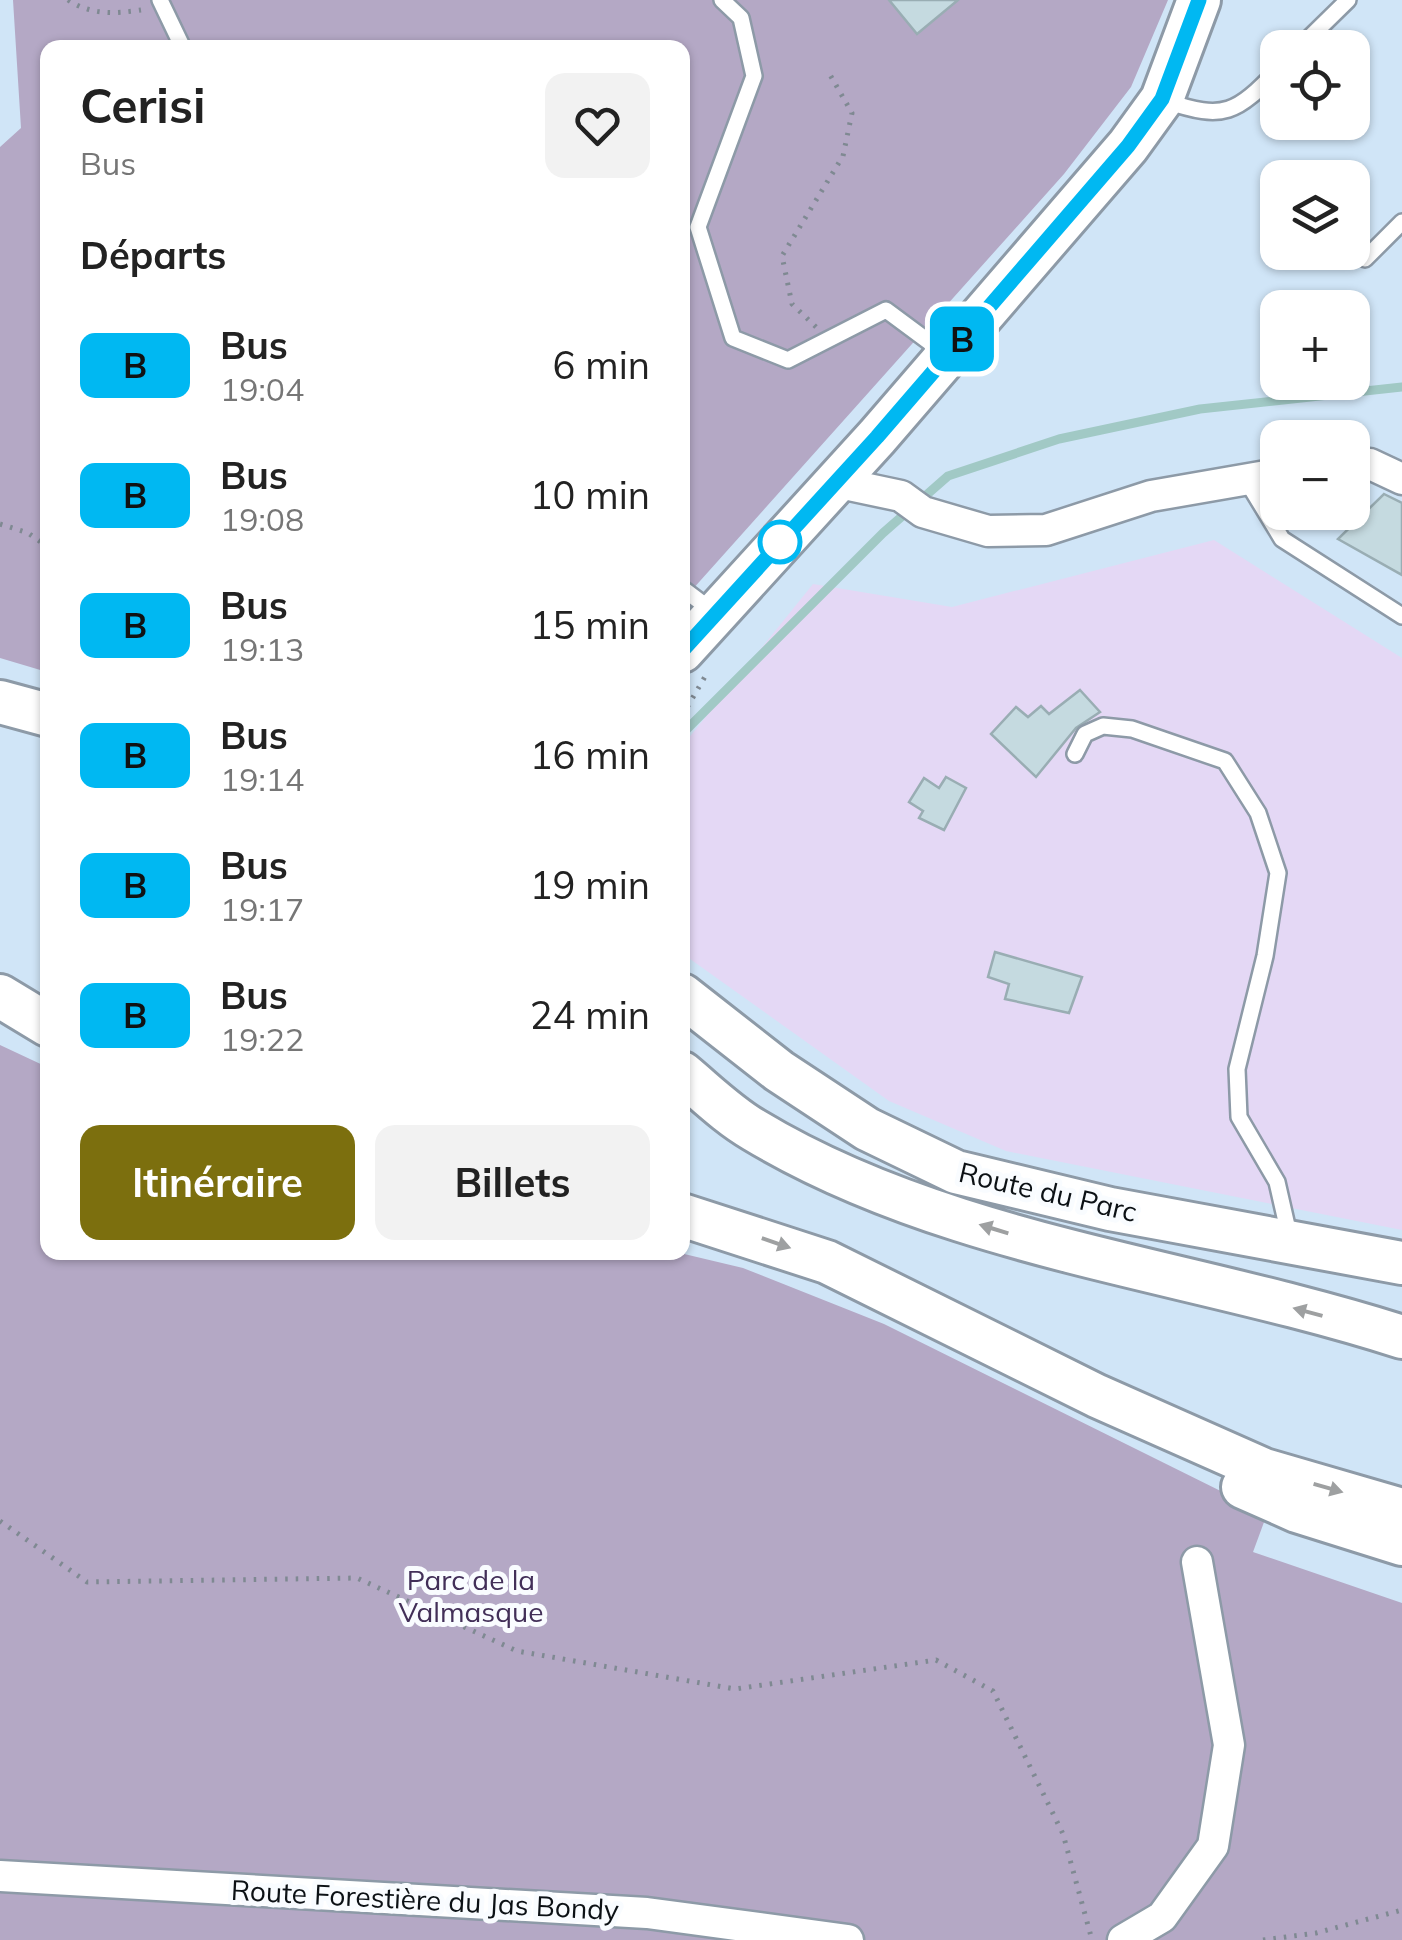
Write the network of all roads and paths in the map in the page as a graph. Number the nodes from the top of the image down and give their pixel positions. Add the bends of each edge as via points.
1 (68, 0) edge
2 (722, 0) edge
3 (1199, 0) edge
4 (162, 3) edge
5 (1341, 3) edge
6 (1316, 30) edge
7 (179, 40) edge
8 (830, 74) dead end
9 (1260, 88) edge
10 (1162, 99) junction
11 (1402, 222) edge
12 (1370, 253) edge
13 (828, 339) junction
14 (947, 356) junction
15 (877, 437) junction
16 (1370, 464) edge
17 (1260, 476) edge
18 (1245, 478) junction
19 (1402, 480) edge
20 (835, 482) junction
21 (912, 504) junction
22 (0, 524) edge
23 (40, 541) edge
24 (690, 594) edge
25 (716, 614) junction
26 (1402, 616) edge
27 (690, 642) edge
28 (0, 702) edge
29 (40, 712) edge
30 (1075, 754) dead end
31 (0, 996) edge
32 (690, 1001) edge
33 (40, 1020) edge
34 (690, 1050) edge
35 (690, 1080) edge
36 (752, 1130) junction
37 (690, 1218) edge
38 (1290, 1243) junction
39 (1402, 1263) edge
40 (1397, 1335) edge
41 (1041, 1368) junction
42 (1402, 1510) edge
43 (0, 1521) edge
44 (1402, 1544) edge
45 (1197, 1562) dead end
46 (0, 1876) edge
47 (1402, 1910) edge
48 (848, 1940) edge
49 (1092, 1940) edge
50 (1123, 1940) edge
51 (1263, 1940) edge

1 - 4 path via 83,10 118,14
2 - 13 lane via 742,18 754,76 698,226 733,338 788,360
3 - 10 main road
4 - 7 lane
5 - 6 lane
8 - 13 path via 852,113 843,156 782,256 792,304
9 - 10 lane via 1240,108 1202,114
10 - 14 main road
11 - 12 lane
13 - 14 lane via 886,310
14 - 15 main road
15 - 20 main road
15 - 21 street
16 - 19 street
17 - 18 street
18 - 21 street via 1151,496 1046,530 988,531
18 - 26 lane via 1282,539
20 - 21 street
20 - 25 main road
22 - 23 path
24 - 25 lane
25 - 27 main road
28 - 29 main road
30 - 38 lane via 1085,734 1103,726 1132,729 1224,761 1258,813 1278,873 1237,1069 1240,1117 1277,1182
31 - 33 main road
32 - 38 main road, Route du Parc via 853,1120 956,1172
34 - 36 main road
35 - 36 main road, Route du Parc
40 -> 36 main road, Route du Parc via 900,1200
37 -> 41 main road via 827,1262
38 - 39 main road, Route du Parc
41 -> 42 main road via 1264,1470
41 - 44 main road via 1086,1406 1184,1461 1297,1511
43 - 49 path via 87,1582 358,1578 517,1652 735,1689 936,1660 992,1691 1063,1834
45 - 50 street via 1229,1745 1213,1846 1162,1917
46 - 48 street, Route Forestière du Jas Bondy via 647,1913
47 - 51 path

